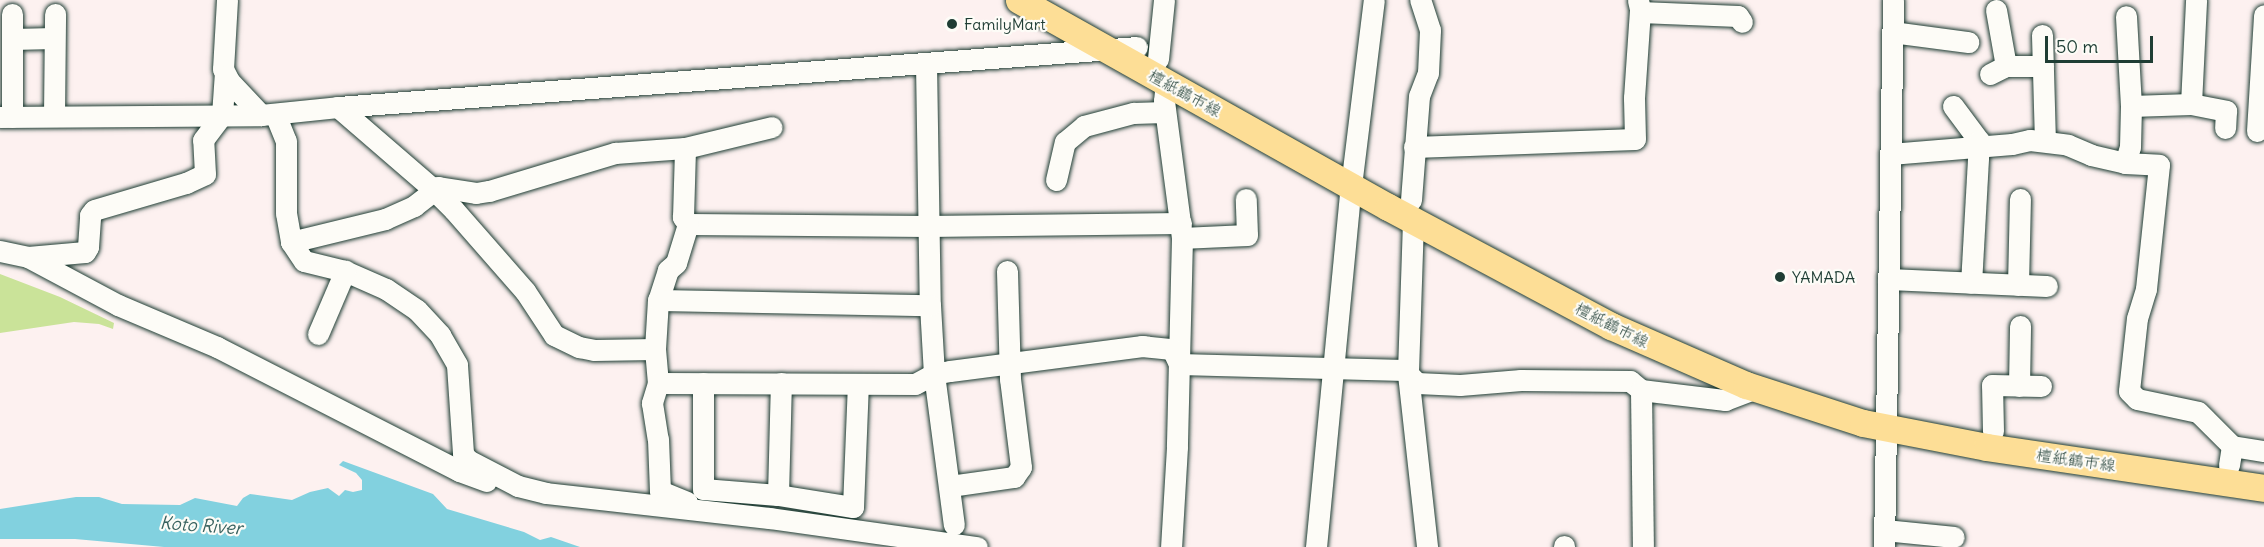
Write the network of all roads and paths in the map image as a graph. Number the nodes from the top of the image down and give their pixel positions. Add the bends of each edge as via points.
1 (227, 0) edge
2 (1020, 0) edge
3 (1054, 0) edge
4 (1164, 0) edge
5 (1374, 0) edge
6 (1420, 0) edge
7 (1893, 0) edge
8 (2196, 0) edge
9 (1639, 6) edge
10 (1996, 10) dead end
11 (55, 14) dead end
12 (12, 15) dead end
13 (2264, 15) edge
14 (2126, 16) dead end
15 (1743, 22) dead end
16 (1892, 32) junction
17 (2042, 35) dead end
18 (54, 38) junction
19 (12, 39) junction
20 (1968, 42) dead end
21 (1106, 48) junction
22 (1153, 62) junction
23 (926, 63) junction
24 (2043, 66) junction
25 (225, 76) junction
26 (2191, 104) junction
27 (1953, 106) dead end
28 (2131, 106) junction
29 (338, 107) junction
30 (1165, 112) junction
31 (222, 115) junction
32 (268, 115) junction
33 (54, 116) junction
34 (6, 117) edge
35 (772, 127) dead end
36 (2261, 131) edge
37 (2045, 140) junction
38 (1414, 147) junction
39 (685, 148) junction
40 (1978, 148) junction
41 (1890, 154) junction
42 (2125, 163) junction
43 (1352, 177) junction
44 (1056, 180) dead end
45 (434, 190) junction
46 (1246, 199) dead end
47 (2020, 199) dead end
48 (1412, 211) junction
49 (687, 224) junction
50 (927, 226) junction
51 (1181, 230) junction
52 (291, 242) junction
53 (0, 251) edge
54 (28, 257) junction
55 (345, 271) junction
56 (1007, 271) dead end
57 (1888, 279) junction
58 (1971, 283) junction
59 (2018, 285) junction
60 (2047, 286) dead end
61 (658, 300) junction
62 (930, 305) junction
63 (2020, 326) dead end
64 (318, 334) dead end
65 (655, 348) junction
66 (1010, 362) junction
67 (1179, 364) junction
68 (1334, 367) junction
69 (934, 374) junction
70 (1408, 374) junction
71 (658, 382) junction
72 (703, 383) junction
73 (781, 383) junction
74 (858, 384) junction
75 (2019, 386) junction
76 (2041, 386) dead end
77 (1756, 388) junction
78 (1641, 390) junction
79 (1886, 419) junction
80 (1993, 431) junction
81 (2264, 451) edge
82 (2230, 455) junction
83 (2264, 470) edge
84 (518, 486) junction
85 (950, 486) junction
86 (2264, 488) edge
87 (778, 495) junction
88 (692, 509) junction
89 (954, 525) dead end
90 (1954, 537) dead end
91 (1884, 539) edge
92 (977, 547) edge
93 (1171, 547) edge
94 (1316, 547) edge
95 (1427, 547) edge
96 (1643, 547) edge

1 - 25 street
2 - 21 main road, 檀紙鶴市線
3 - 22 main road, 檀紙鶴市線
4 - 22 street
5 - 43 street
6 - 38 street via 1430,30 1428,73 1419,96
7 - 16 street
8 - 26 street
9 - 15 street via 1738,16
9 - 38 street via 1635,139
10 - 24 street via 1998,70
11 - 18 street
12 - 19 street
13 - 36 street
14 - 28 street
16 - 20 street
16 - 41 street
17 - 24 street
18 - 19 street
18 - 33 street
19 - 34 street
21 - 22 main road, 檀紙鶴市線
21 - 22 street
21 - 23 street
22 - 30 street
22 - 43 main road, 檀紙鶴市線
23 - 29 street
23 - 50 street
24 - 37 street
25 - 31 street
25 - 32 street
26 - 28 street
26 - 36 street via 2226,111 2219,126
27 - 40 street via 1979,141
28 - 42 street via 2130,147
29 - 32 street
29 - 45 street
30 - 44 street via 1133,113 1084,126 1065,142
30 - 51 street
31 - 32 street
31 - 33 street
31 - 54 street via 203,140 205,174 94,210 85,252
32 - 52 street via 286,141 286,213
33 - 34 street
35 - 39 street
37 - 40 street
37 - 42 street
38 - 48 street
39 - 45 street via 615,153 489,191
39 - 49 street via 683,217
40 - 41 street
40 - 58 street
41 - 57 street
42 - 82 street via 2159,165 2146,289 2137,318 2129,391 2137,399 2198,412
43 - 48 main road, 檀紙鶴市線
43 - 68 street
45 - 52 street via 414,206 385,219
45 - 65 street via 525,291 554,335 579,348 594,350
46 - 51 street via 1247,235
47 - 59 street
48 - 70 street
48 - 77 main road, 檀紙鶴市線 via 1611,326
48 - 79 main road, 檀紙鶴市線 via 1684,345
49 - 50 street
49 - 61 street via 676,262 668,270
50 - 51 street
50 - 62 street
51 - 67 street
52 - 55 street via 304,261
53 - 54 street
54 - 84 street via 118,305 217,347 459,471 503,488
55 - 64 street
55 - 84 street via 417,310 440,335 457,365 463,454
56 - 66 street
57 - 58 street
57 - 79 street
58 - 59 street
59 - 60 street
61 - 62 street
61 - 65 street
62 - 69 street
63 - 75 street
65 - 71 street
66 - 67 street via 1142,346 1172,349
66 - 69 street
66 - 85 street via 1021,467 1014,477
67 - 68 street
67 - 93 street
68 - 70 street via 1404,370
68 - 94 street
69 - 74 street via 915,384
69 - 85 street
70 - 78 street via 1417,384 1630,381
70 - 95 street
71 - 72 street
71 - 88 street via 652,403 660,491 687,502
72 - 73 street
72 - 87 street via 703,489
73 - 74 street
73 - 87 street
74 - 87 street via 853,507
75 - 76 street
75 - 80 street via 1992,385
77 - 78 street via 1725,400
77 - 79 main road, 檀紙鶴市線 via 1808,407
78 - 96 street
79 - 80 main road, 檀紙鶴市線
79 - 86 main road, 檀紙鶴市線 via 1987,447
79 - 91 street
80 - 82 main road, 檀紙鶴市線
81 - 82 street
82 - 83 main road, 檀紙鶴市線
84 - 88 street via 546,493
85 - 89 street
88 - 92 street
90 - 91 street

